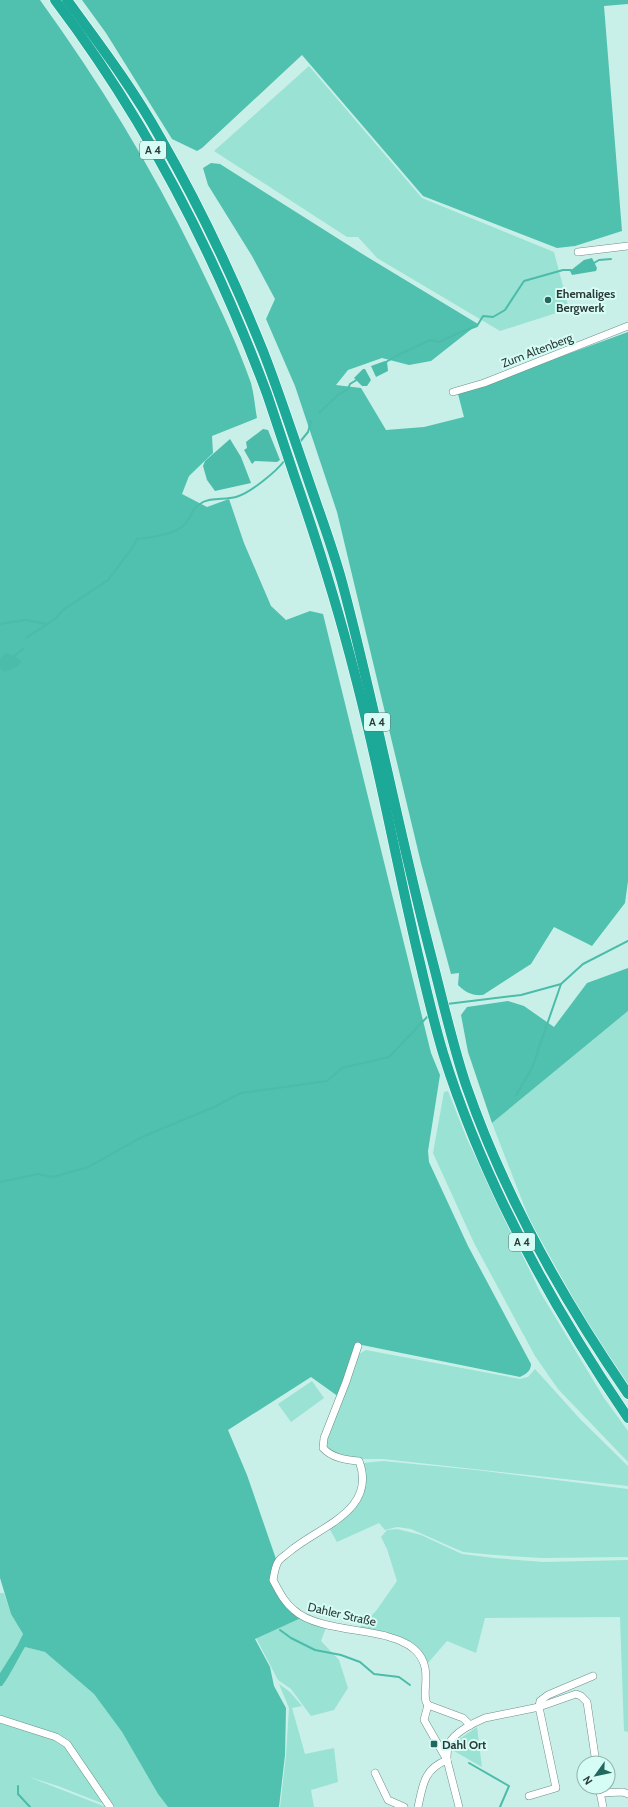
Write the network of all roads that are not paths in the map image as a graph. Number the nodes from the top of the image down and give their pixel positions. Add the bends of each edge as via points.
1 (55, 0) edge
2 (67, 0) edge
3 (628, 246) edge
4 (578, 252) dead end
5 (628, 326) edge
6 (453, 392) dead end
7 (358, 1346) dead end
8 (628, 1394) edge
9 (628, 1418) edge
10 (593, 1676) dead end
11 (428, 1705) junction
12 (539, 1707) junction
13 (0, 1719) edge
14 (470, 1725) junction
15 (595, 1755) edge
16 (447, 1760) junction
17 (375, 1772) dead end
18 (616, 1791) edge
19 (628, 1794) edge
20 (601, 1795) edge
21 (529, 1796) dead end
22 (110, 1807) edge
23 (404, 1807) edge
24 (418, 1807) edge
25 (459, 1807) edge
26 (603, 1807) edge

1 - 9 highway, A 4 via 90,47 137,121 181,199 233,311 266,394 334,596 356,679 409,917 443,1053 488,1172 514,1228 588,1359
2 - 8 highway, A 4 via 114,65 160,136 244,304 280,397 341,578 455,1050 485,1135 525,1224 597,1349
3 - 4 street
5 - 6 street, Zum Altenberg via 484,383
7 - 11 street, Dahler Straße via 324,1438 323,1448 328,1454 348,1461 359,1461 364,1481 358,1496 341,1518 300,1543 278,1562 273,1580 285,1601 300,1615 312,1621 374,1633 398,1640 413,1648 422,1658 426,1672 424,1698
10 - 12 street via 548,1695 540,1701
11 - 14 street via 463,1718
11 - 16 street, Dahler Straße via 424,1720
12 - 14 street via 486,1718
12 - 15 street via 576,1694 582,1696 589,1711
12 - 21 street via 556,1788
13 - 22 street via 56,1737 67,1744
14 - 16 street via 450,1741
16 - 24 street via 429,1772
16 - 25 street, Dahler Straße
17 - 23 street via 388,1800
18 - 19 street
20 - 26 street

